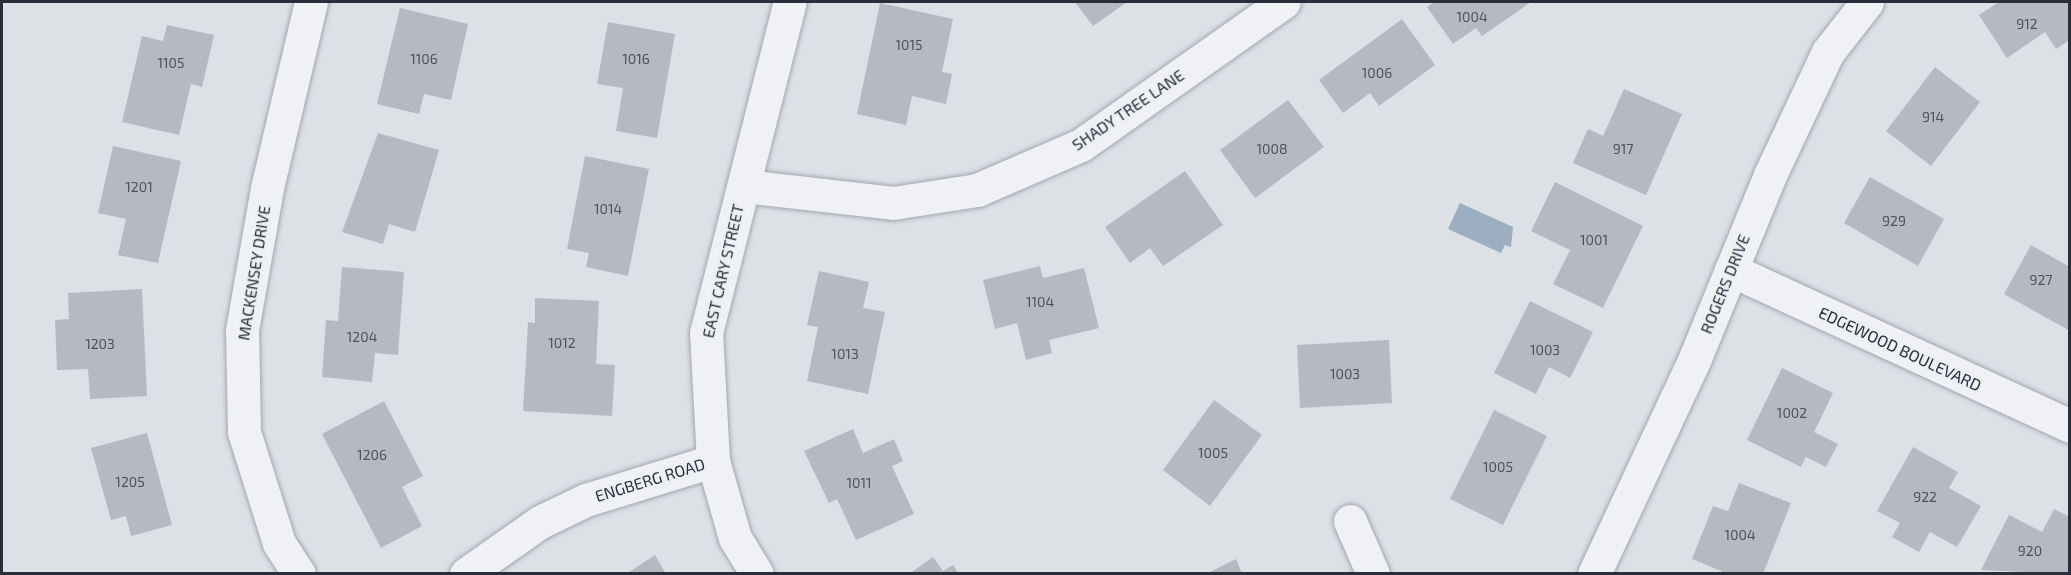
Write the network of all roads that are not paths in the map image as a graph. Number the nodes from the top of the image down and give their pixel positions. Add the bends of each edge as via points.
1 (311, 2) edge
2 (790, 2) edge
3 (1284, 2) edge
4 (1867, 2) edge
5 (744, 186) junction
6 (1731, 270) junction
7 (2070, 426) edge
8 (712, 461) junction
9 (1350, 521) dead end
10 (299, 573) edge
11 (466, 573) edge
12 (757, 573) edge
13 (1373, 573) edge
14 (1594, 573) edge

1 - 10 street, MACKENSEY DRIVE via 267,188 242,330 244,432 279,543
2 - 5 street, EAST CARY STREET
3 - 5 street, SHADY TREE LANE via 1081,145 978,190 893,203
4 - 6 street, ROGERS DRIVE via 1828,52
5 - 8 street, EAST CARY STREET via 706,333
6 - 7 street, EDGEWOOD BOULEVARD
6 - 14 street, ROGERS DRIVE
8 - 11 street, ENGBERG ROAD via 586,500 540,522
8 - 12 street, EAST CARY STREET via 735,538
9 - 13 street

